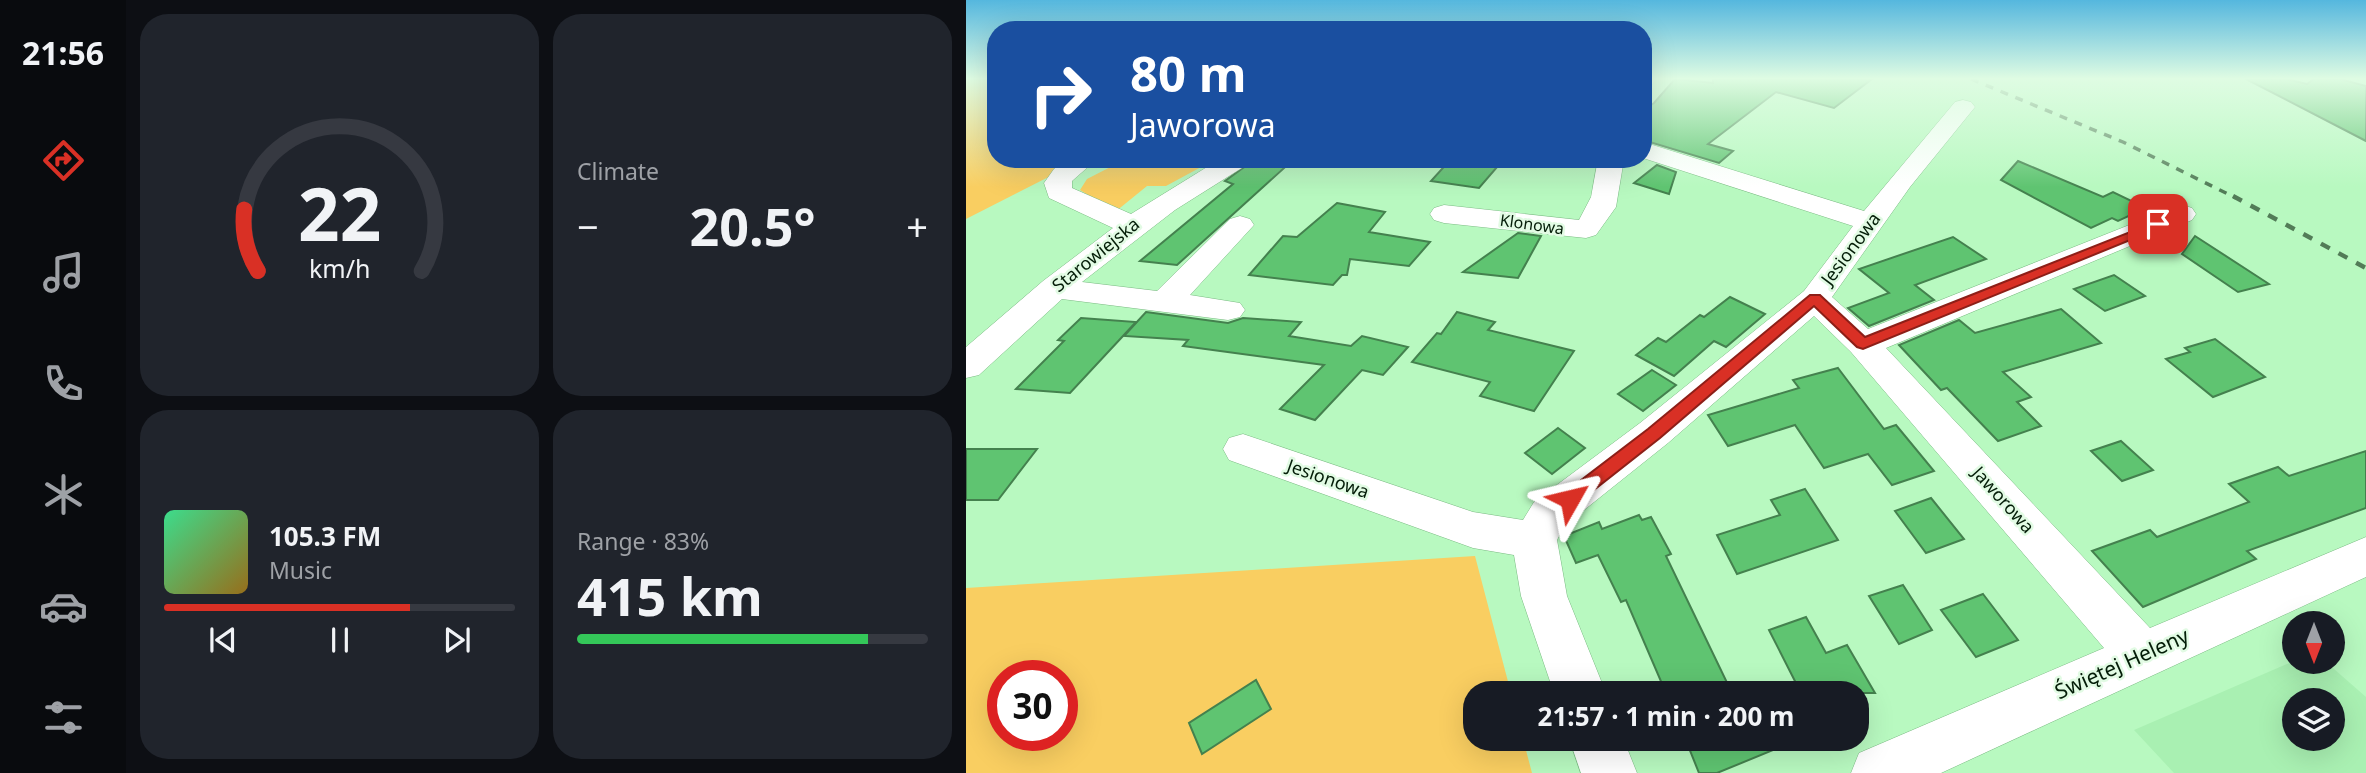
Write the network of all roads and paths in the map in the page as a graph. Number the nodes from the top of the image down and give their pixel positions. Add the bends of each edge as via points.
1 (1957, 115) edge
2 (1652, 153) edge
3 (1072, 168) edge
4 (1222, 168) edge
5 (1609, 168) edge
6 (1444, 214) dead end
7 (2182, 214) dead end
8 (1872, 223) junction
9 (1131, 225) junction
10 (1240, 225) dead end
11 (1054, 288) junction
12 (1815, 298) junction
13 (1164, 302) junction
14 (1228, 310) dead end
15 (1863, 344) junction
16 (966, 366) edge
17 (1243, 450) dead end
18 (1535, 540) junction
19 (2366, 556) edge
20 (2142, 655) junction
21 (1576, 681) edge
22 (1601, 751) edge
23 (1609, 773) edge
24 (1879, 773) edge

1 - 8 street, Jesionowa
2 - 8 street
3 - 9 street via 1057,183 1059,192
4 - 9 street, Starowiejska
5 - 6 street, Klonowa via 1599,215 1586,229
7 - 15 street
8 - 12 street, Jesionowa
9 - 11 street, Starowiejska
10 - 13 street
11 - 13 street
11 - 16 street, Starowiejska
12 - 15 street, Jaworowa
12 - 18 street, Jesionowa via 1549,514
13 - 14 street
15 - 20 street, Jaworowa
17 - 18 street, Jesionowa via 1474,530
18 - 21 street via 1544,596
19 - 20 street, Świętej Heleny
20 - 24 street, Świętej Heleny
22 - 23 street

